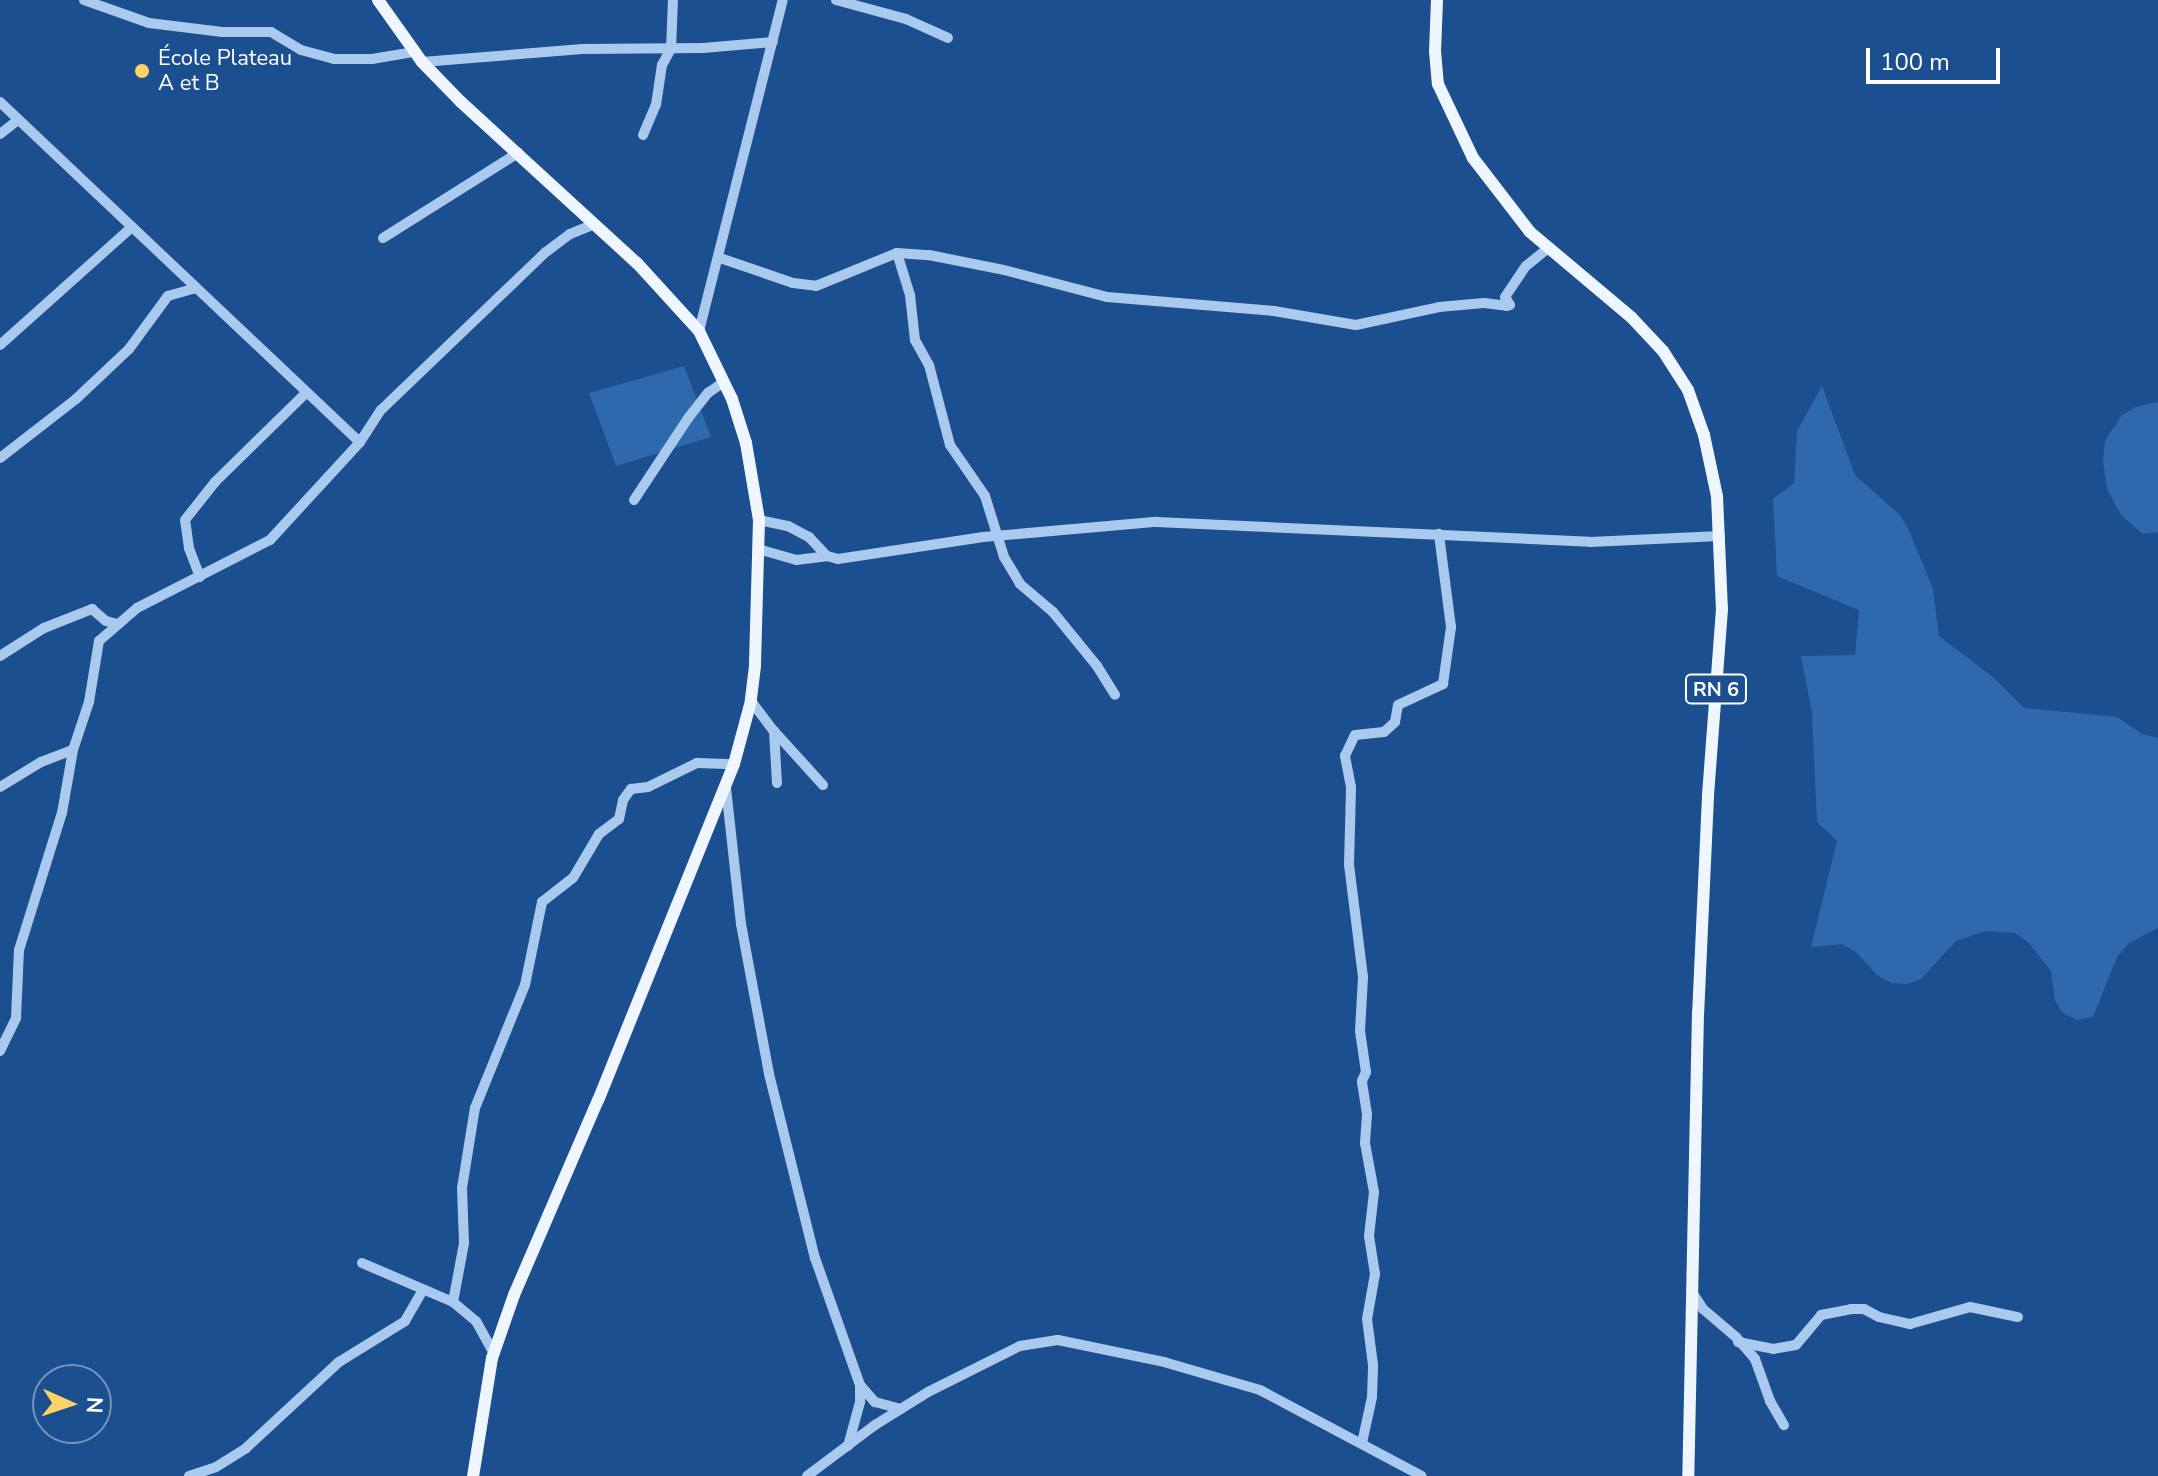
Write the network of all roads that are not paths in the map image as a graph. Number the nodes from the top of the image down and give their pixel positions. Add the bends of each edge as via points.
1 (84, 0) edge
2 (378, 0) edge
3 (673, 0) edge
4 (783, 0) edge
5 (836, 0) edge
6 (1437, 0) edge
7 (948, 38) dead end
8 (773, 42) junction
9 (671, 49) junction
10 (418, 57) junction
11 (0, 102) edge
12 (18, 120) junction
13 (0, 134) edge
14 (643, 135) dead end
15 (518, 153) junction
16 (592, 225) junction
17 (132, 227) junction
18 (383, 238) dead end
19 (1548, 248) junction
20 (897, 253) junction
21 (720, 258) junction
22 (196, 288) junction
23 (699, 331) junction
24 (0, 345) edge
25 (724, 382) junction
26 (305, 394) junction
27 (360, 442) junction
28 (0, 458) edge
29 (634, 500) dead end
30 (759, 520) junction
31 (1439, 534) junction
32 (996, 536) junction
33 (1720, 536) junction
34 (758, 549) junction
35 (827, 556) junction
36 (200, 577) junction
37 (117, 624) junction
38 (0, 656) edge
39 (1115, 695) dead end
40 (751, 701) junction
41 (774, 731) junction
42 (73, 750) junction
43 (734, 764) junction
44 (777, 783) dead end
45 (823, 785) dead end
46 (0, 787) edge
47 (726, 788) junction
48 (0, 1051) edge
49 (362, 1263) dead end
50 (422, 1292) junction
51 (1692, 1292) junction
52 (453, 1302) junction
53 (2018, 1317) dead end
54 (1738, 1342) junction
55 (494, 1354) junction
56 (860, 1385) junction
57 (901, 1409) junction
58 (1784, 1425) dead end
59 (1362, 1443) junction
60 (847, 1447) junction
61 (189, 1476) edge
62 (473, 1476) edge
63 (807, 1476) edge
64 (1422, 1476) edge
65 (1688, 1476) edge

1 - 10 street via 149,23 271,32 301,50 334,59
2 - 10 main road
3 - 9 street
4 - 8 street
5 - 7 street via 906,19
6 - 19 main road, RN 6 via 1435,51 1442,96 1488,181
8 - 9 street
8 - 21 street
9 - 10 street
9 - 14 street
10 - 15 main road
11 - 12 street
12 - 13 street
12 - 17 street
15 - 16 main road
15 - 18 street
16 - 23 main road via 637,263
16 - 27 street via 546,252 381,410
17 - 22 street
17 - 24 street
19 - 20 street via 1526,266 1505,297 1510,305 1439,307 1356,325 1274,311 1107,297 1004,270
19 - 33 main road, RN 6 via 1632,318 1688,390 1707,445
20 - 21 street via 816,286
20 - 32 street via 910,295 915,340 929,365 950,445 985,496
21 - 23 street
22 - 26 street
22 - 28 street via 168,296 129,349
23 - 25 main road
25 - 29 street via 689,417
25 - 30 main road via 746,443
26 - 27 street
26 - 36 street via 215,482 185,520
27 - 36 street via 270,540
30 - 34 main road
30 - 35 street via 809,537
31 - 32 street via 1156,522
31 - 33 street via 1590,542
31 - 59 street via 1451,627 1443,684 1398,705 1395,722 1384,732 1355,735 1345,756 1351,787 1349,865 1363,977 1365,1143 1374,1192 1369,1236 1375,1274 1367,1319 1372,1397
32 - 35 street via 838,559
32 - 39 street via 1020,584 1053,612
33 - 51 main road, RN 6 via 1722,609 1707,820
34 - 35 street via 796,560
34 - 40 main road
36 - 37 street via 137,608
37 - 38 street via 92,609 44,628
37 - 42 street via 95,651 89,702
40 - 41 street
40 - 43 main road
41 - 44 street
41 - 45 street
42 - 46 street
42 - 48 street via 62,813 19,950 16,1018
43 - 47 main road
43 - 52 street via 697,763 648,787 631,789 619,819 599,834 573,878 542,902 525,985 475,1108 462,1188 464,1243
47 - 55 main road
47 - 56 street via 741,924 769,1074 815,1258
49 - 50 street
50 - 52 street
50 - 61 street via 405,1321 339,1362 246,1448
51 - 54 street
51 - 65 main road, RN 6
52 - 55 street via 476,1321
53 - 54 street via 1970,1307 1910,1324 1851,1309 1821,1315 1796,1345 1773,1349
54 - 58 street via 1755,1359
55 - 62 main road
56 - 57 street via 875,1402
56 - 60 street
57 - 59 street via 1020,1346 1058,1340 1164,1362 1260,1390
57 - 60 street
59 - 64 street
60 - 63 street

